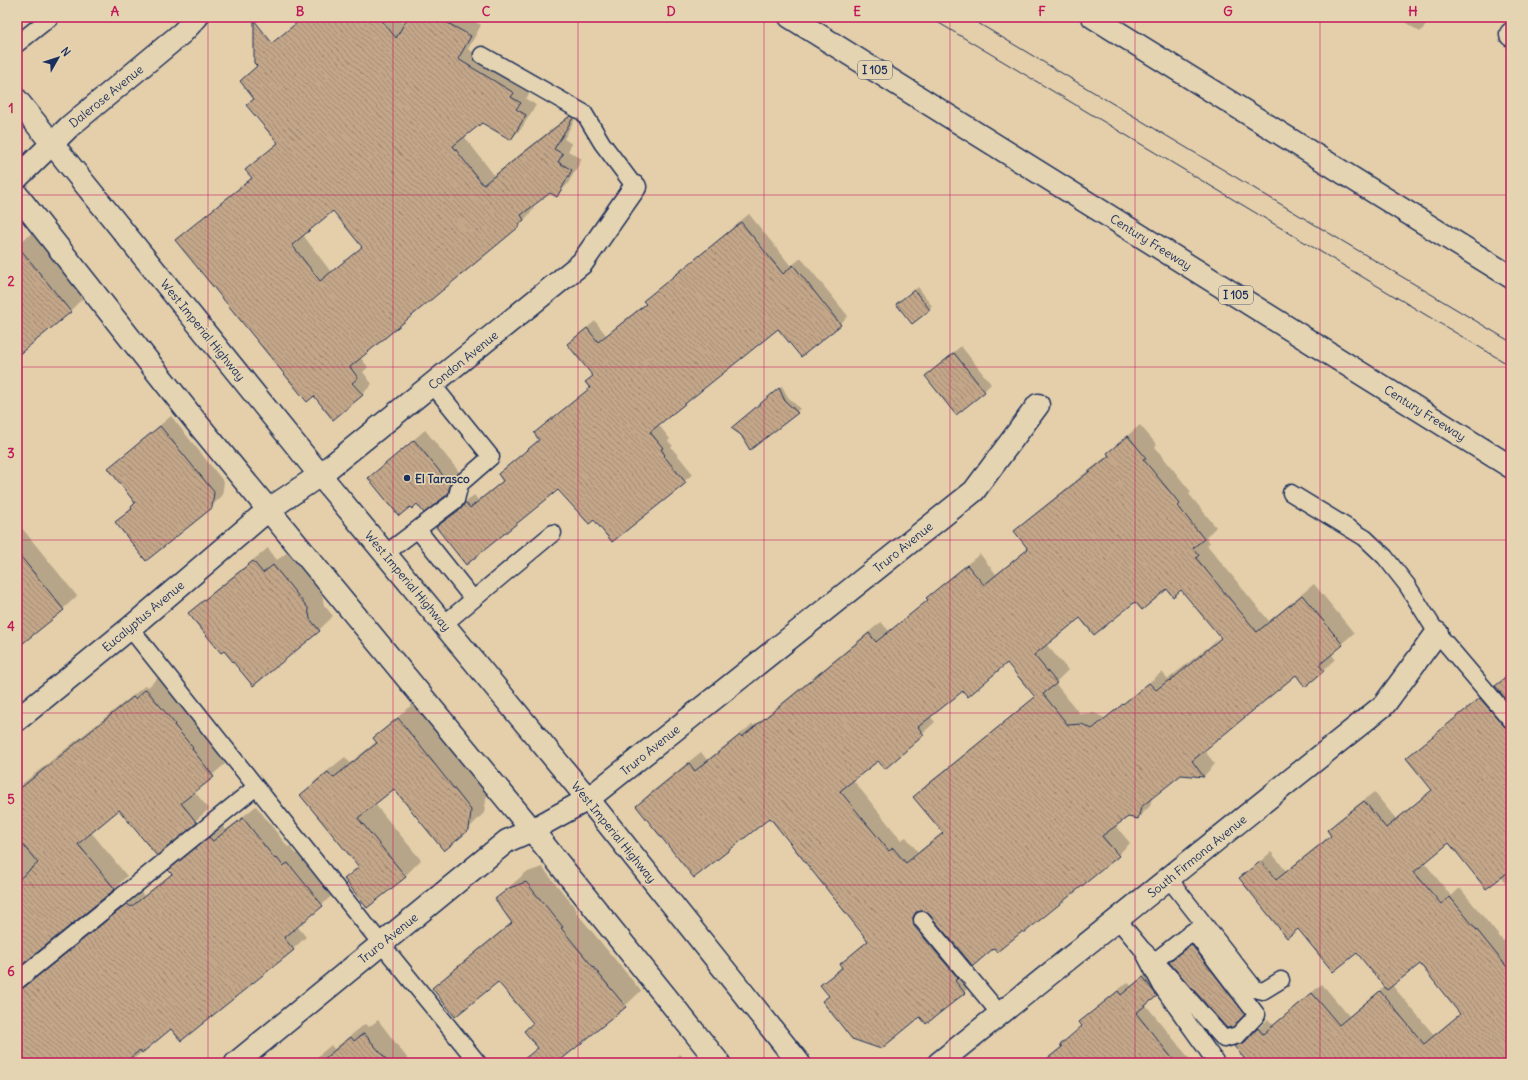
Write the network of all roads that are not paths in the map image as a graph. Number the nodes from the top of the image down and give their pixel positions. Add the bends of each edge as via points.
1 (51, 17) edge
2 (197, 17) edge
3 (790, 17) edge
4 (1093, 17) edge
5 (20, 36) edge
6 (482, 55) dead end
7 (17, 100) edge
8 (51, 143) junction
9 (17, 178) edge
10 (635, 187) joint
11 (17, 195) edge
12 (1511, 277) edge
13 (432, 384) junction
14 (1038, 405) dead end
15 (1511, 467) edge
16 (320, 475) junction
17 (1291, 493) dead end
18 (268, 510) junction
19 (418, 530) junction
20 (553, 533) dead end
21 (386, 554) junction
22 (473, 599) junction
23 (444, 624) junction
24 (130, 628) junction
25 (1437, 633) junction
26 (17, 720) edge
27 (1511, 720) edge
28 (256, 787) junction
29 (588, 799) junction
30 (532, 830) junction
31 (1169, 879) junction
32 (922, 920) dead end
33 (1118, 920) junction
34 (381, 944) junction
35 (1142, 949) junction
36 (1156, 962) junction
37 (1281, 980) dead end
38 (17, 981) edge
39 (1001, 1015) junction
40 (236, 1063) edge
41 (478, 1063) edge
42 (719, 1063) edge
43 (799, 1063) edge
44 (939, 1063) edge
45 (1212, 1063) edge

1 - 5 lane
2 - 8 main road, Dalerose Avenue via 182,33
3 - 15 main road, Century Freeway / I 105
4 - 12 main road
6 - 10 lane via 584,113 602,143
7 - 8 main road, West Imperial Highway
8 - 9 main road, Dalerose Avenue
8 - 16 main road, West Imperial Highway
10 - 13 main road, Condon Avenue via 582,263
11 - 18 main road
13 - 16 main road, Condon Avenue
13 - 19 lane via 491,457 460,484 456,500
14 - 29 main road, Truro Avenue via 974,491
16 - 18 main road, Condon Avenue
16 - 21 main road, West Imperial Highway
17 - 25 lane via 1365,538 1384,556 1407,585
18 - 24 main road, Eucalyptus Avenue
18 - 30 main road
19 - 21 lane
19 - 22 lane
20 - 22 lane
21 - 23 main road, West Imperial Highway
22 - 23 lane
23 - 29 main road, West Imperial Highway
24 - 26 main road, Eucalyptus Avenue
24 - 28 lane
25 - 27 lane
25 - 31 main road, South Firmona Avenue via 1384,705
28 - 34 lane
28 - 38 lane
29 - 30 main road, Truro Avenue
29 - 43 main road, West Imperial Highway
30 - 34 main road, Truro Avenue via 508,841
30 - 42 main road
31 - 33 main road, South Firmona Avenue
31 - 37 lane via 1255,989 1263,991
32 - 39 lane
33 - 35 lane
33 - 39 main road, South Firmona Avenue
34 - 40 main road, Truro Avenue
34 - 41 lane
35 - 36 lane
35 - 45 lane via 1162,987 1215,1061
36 - 36 lane via 1224,1039 1238,1035 1257,1015 1193,931
39 - 44 main road, South Firmona Avenue

